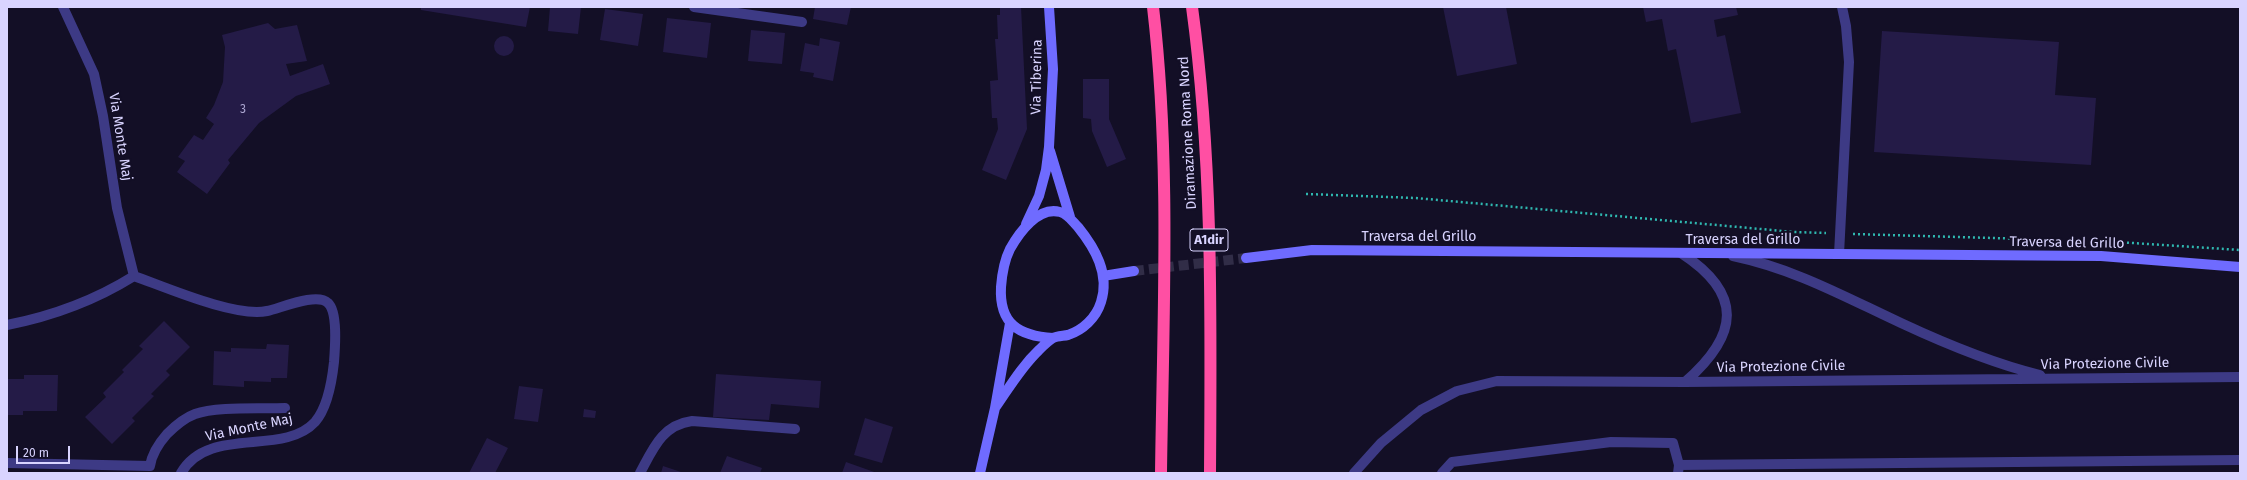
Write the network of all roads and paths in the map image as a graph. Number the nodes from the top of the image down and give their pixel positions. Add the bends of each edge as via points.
1 (63, 7) edge
2 (694, 7) edge
3 (1050, 7) edge
4 (1153, 7) edge
5 (1192, 7) edge
6 (1842, 7) edge
7 (802, 22) dead end
8 (1049, 147) junction
9 (1306, 194) dead end
10 (1070, 217) junction
11 (1026, 226) junction
12 (1840, 234) junction
13 (2066, 240) dead end
14 (2114, 242) dead end
15 (2240, 250) edge
16 (1681, 253) junction
17 (1723, 253) junction
18 (1839, 254) junction
19 (1246, 258) tunnel mouth
20 (2240, 267) edge
21 (1134, 271) tunnel mouth
22 (134, 276) junction
23 (1103, 276) junction
24 (1010, 323) junction
25 (7, 325) edge
26 (1053, 338) junction
27 (2240, 377) edge
28 (2052, 378) junction
29 (1685, 382) junction
30 (284, 408) dead end
31 (995, 408) junction
32 (795, 429) dead end
33 (2240, 460) edge
34 (7, 463) edge
35 (1679, 469) edge
36 (150, 470) edge
37 (181, 473) edge
38 (640, 473) edge
39 (980, 473) edge
40 (1161, 473) edge
41 (1210, 473) edge
42 (1354, 473) edge
43 (1442, 473) edge

1 - 22 street, Via Monte Maj via 94,74 118,208
2 - 7 street
3 - 8 main road, Via Tiberina via 1053,69
4 - 40 highway, Diramazione Roma Nord via 1161,93 1164,169
5 - 41 highway, Diramazione Roma Nord / A1dir via 1202,99 1211,289
6 - 12 street via 1849,62
8 - 10 main road, Via Tiberina
8 - 11 main road, Via Tiberina via 1039,196
9 - 12 path via 1416,198
10 - 11 main road, Via Tiberina via 1062,212 1048,212
10 - 23 main road, Via Tiberina via 1095,251
11 - 24 main road, Via Tiberina via 1009,251 1002,276 1002,306
12 - 13 path
12 - 18 street
14 - 15 path
16 - 17 main road, Traversa del Grillo
16 - 19 main road, Traversa del Grillo via 1312,250
16 - 29 street via 1710,277 1723,296 1726,307 1726,326 1719,345 1704,365
17 - 18 main road, Traversa del Grillo
17 - 28 street via 1779,267 1822,284 1975,355
18 - 20 main road, Traversa del Grillo via 2101,256
21 - 23 main road
22 - 25 street via 101,295 63,311
22 - 37 street, Via Monte Maj via 242,312 268,311 318,299 328,302 334,312 332,373 324,404 314,423 287,436 206,451 188,463
23 - 26 main road, Via Tiberina via 1104,293 1101,304 1090,320 1076,332
24 - 26 main road, Via Tiberina via 1031,335
24 - 31 main road
26 - 31 main road via 1020,372
27 - 28 street, Via Protezione Civile
28 - 29 street, Via Protezione Civile
29 - 42 street, Via Protezione Civile via 1510,380 1477,384 1448,395 1421,410 1380,443
30 - 36 street, Via Monte Maj via 207,411 189,416 161,441 153,455
31 - 39 main road
32 - 38 street via 692,421 678,424 662,435
33 - 35 street
34 - 36 street, Via Monte Maj
35 - 43 street via 1673,443 1611,442 1452,462

